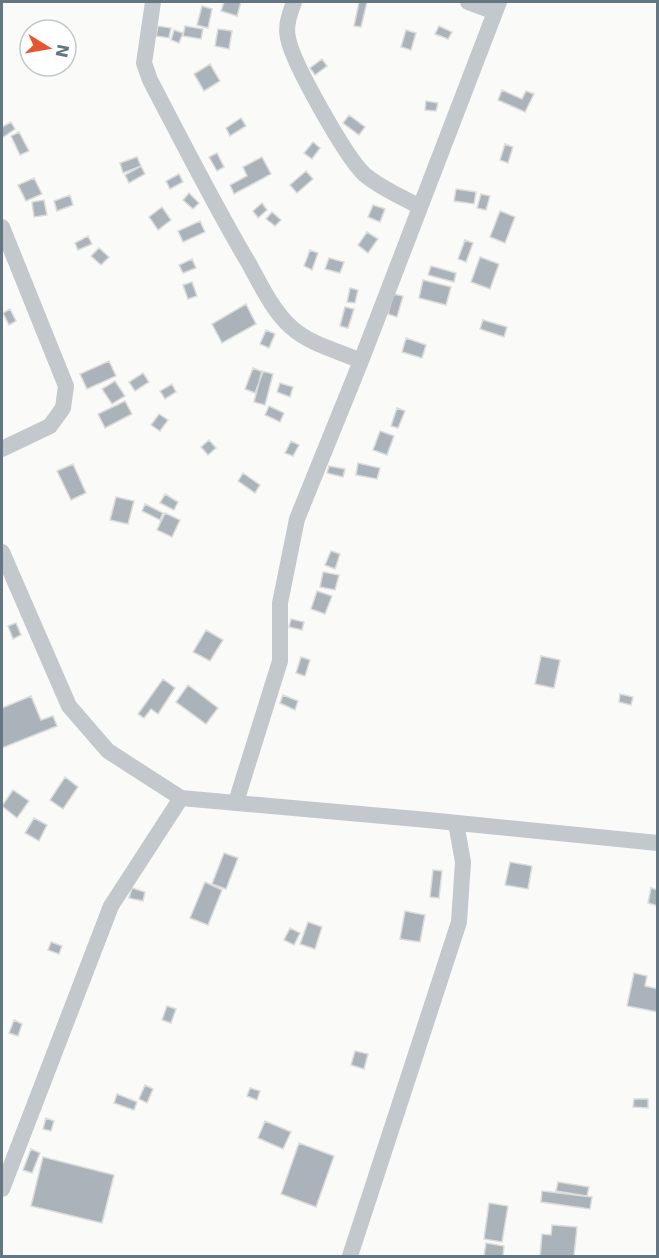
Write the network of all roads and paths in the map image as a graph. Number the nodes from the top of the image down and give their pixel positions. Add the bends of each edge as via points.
1 (153, 2) edge
2 (294, 2) edge
3 (468, 2) edge
4 (497, 7) edge
5 (420, 207) junction
6 (2, 228) edge
7 (361, 361) junction
8 (2, 449) edge
9 (2, 552) edge
10 (181, 798) junction
11 (236, 802) junction
12 (456, 823) junction
13 (657, 843) edge
14 (2, 1189) edge
15 (350, 1257) edge

1 - 7 street via 144,63 224,221 291,327
2 - 5 street via 287,31 290,46 349,156 367,177
3 - 4 street
4 - 5 street
5 - 7 street
6 - 8 street via 66,386 63,408 50,426
7 - 11 street via 297,519 280,603 280,661
9 - 10 street via 69,706 108,751
10 - 11 street
10 - 14 street via 111,906
11 - 12 street
12 - 13 street
12 - 15 street via 463,862 459,922

